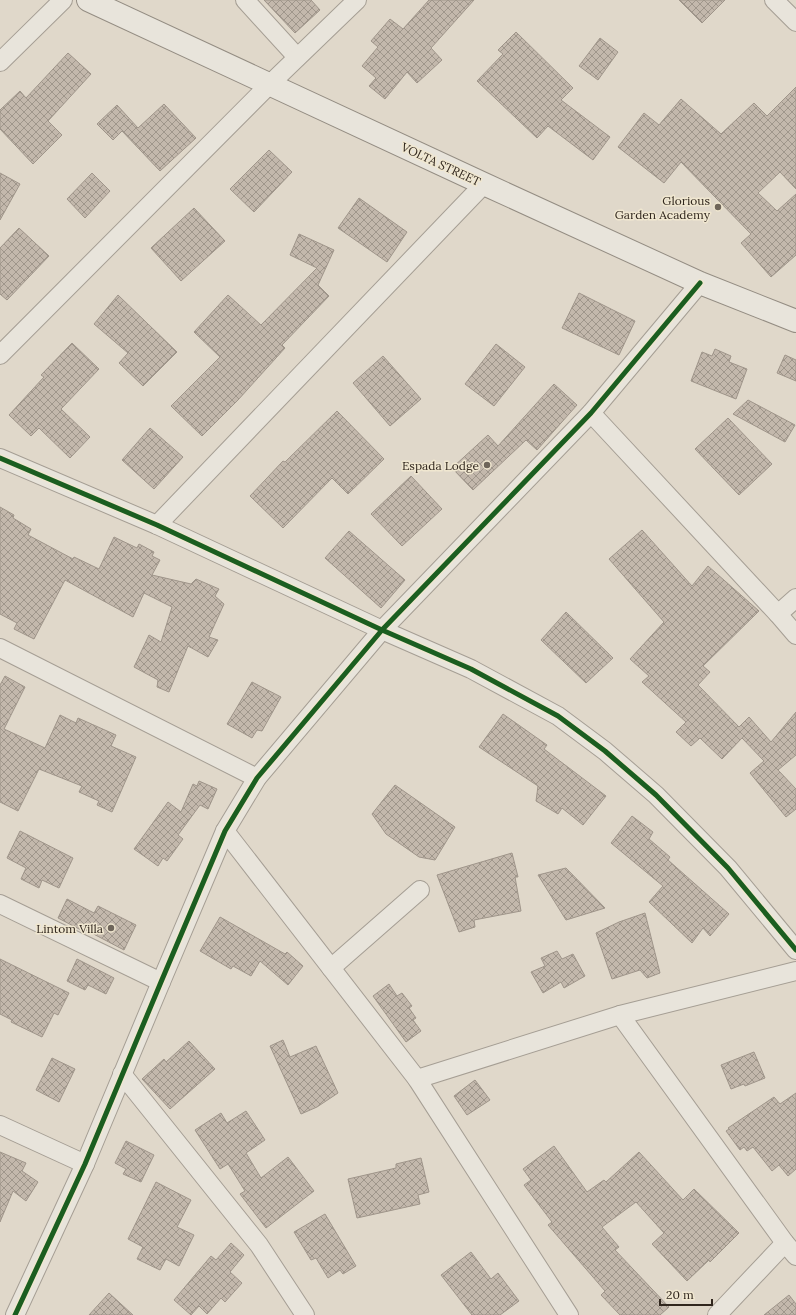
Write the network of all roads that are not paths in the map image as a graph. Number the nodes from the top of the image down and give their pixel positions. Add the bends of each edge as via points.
1 (63, 0) edge
2 (245, 0) edge
3 (357, 0) edge
4 (774, 0) edge
5 (96, 2) edge
6 (796, 22) edge
7 (297, 57) junction
8 (0, 62) edge
9 (270, 84) junction
10 (484, 184) junction
11 (700, 283) junction
12 (796, 321) edge
13 (0, 355) edge
14 (591, 413) junction
15 (0, 458) edge
16 (157, 525) junction
17 (796, 598) edge
18 (778, 614) junction
19 (382, 630) junction
20 (796, 635) edge
21 (0, 648) edge
22 (257, 778) junction
23 (225, 831) junction
24 (420, 890) dead end
25 (0, 904) edge
26 (796, 950) edge
27 (331, 968) junction
28 (796, 971) edge
29 (161, 982) junction
30 (620, 1015) junction
31 (122, 1074) junction
32 (417, 1079) junction
33 (0, 1125) edge
34 (85, 1164) junction
35 (784, 1243) junction
36 (796, 1256) edge
37 (15, 1315) edge
38 (306, 1315) edge
39 (569, 1315) edge
40 (717, 1315) edge

1 - 8 street
2 - 7 street
3 - 7 street
4 - 6 street
5 - 9 street, VOLTA STREET
7 - 9 street
9 - 10 street, VOLTA STREET
9 - 13 street
10 - 11 street, VOLTA STREET
10 - 16 street
11 - 12 street, VOLTA STREET
11 - 14 street
14 - 18 street
14 - 19 street
15 - 16 street
16 - 19 street
17 - 18 street
18 - 20 street
19 - 22 street
19 - 26 street via 471,669 558,716 605,751 656,796 728,868
21 - 22 street
22 - 23 street
23 - 27 street
23 - 29 street
24 - 27 street
25 - 29 street
27 - 32 street
28 - 30 street
29 - 31 street
30 - 32 street
30 - 35 street
31 - 34 street
31 - 38 street via 258,1245
32 - 39 street
33 - 34 street
34 - 37 street
35 - 36 street
35 - 40 street

